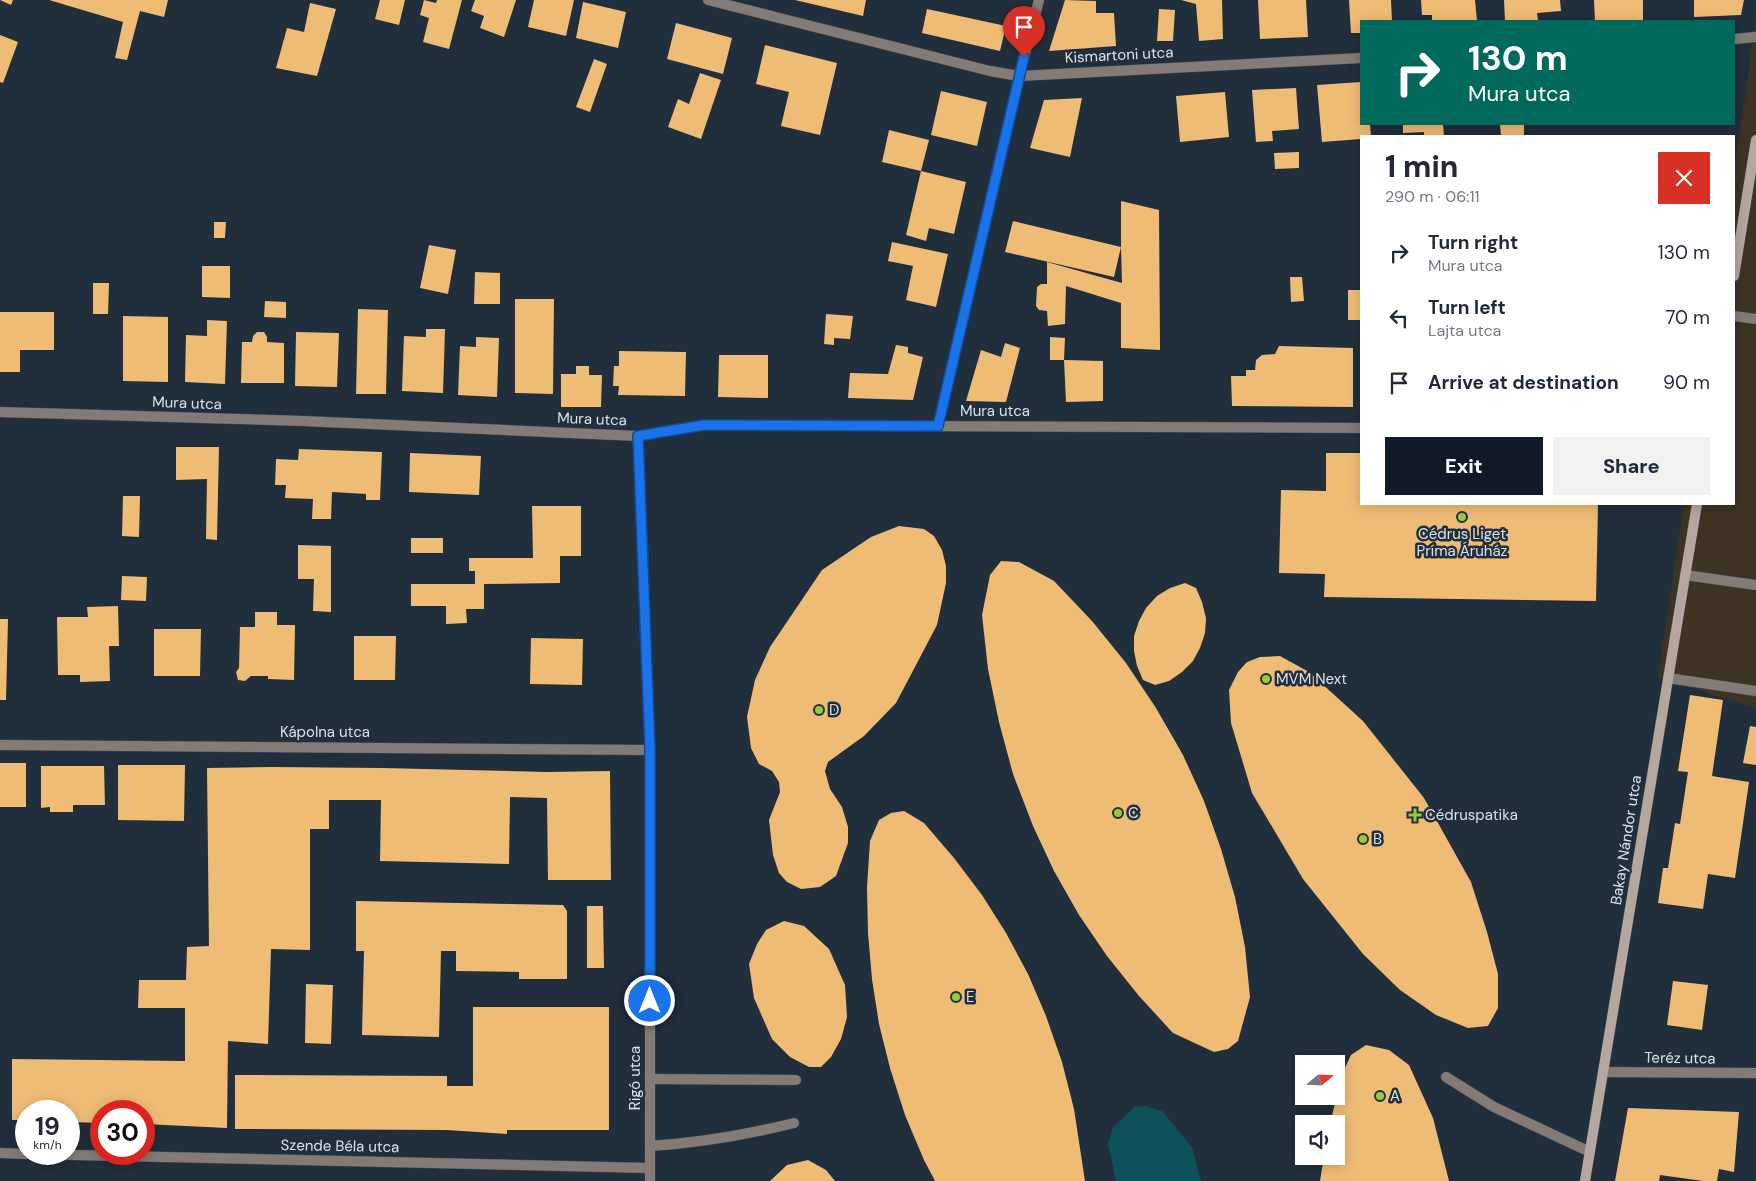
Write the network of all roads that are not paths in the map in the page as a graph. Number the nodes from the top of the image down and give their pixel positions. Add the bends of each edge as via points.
1 (708, 0) edge
2 (1039, 0) edge
3 (1756, 37) edge
4 (1735, 38) edge
5 (1360, 58) edge
6 (1019, 76) junction
7 (1756, 140) edge
8 (1755, 153) edge
9 (1735, 270) edge
10 (1735, 316) edge
11 (1756, 318) edge
12 (0, 412) edge
13 (938, 426) junction
14 (1360, 428) edge
15 (638, 436) junction
16 (1696, 505) edge
17 (1685, 575) junction
18 (1756, 586) edge
19 (1668, 678) junction
20 (1756, 691) edge
21 (0, 745) edge
22 (650, 750) junction
23 (1603, 1072) junction
24 (1756, 1073) edge
25 (1446, 1077) dead end
26 (650, 1079) junction
27 (796, 1080) dead end
28 (794, 1123) dead end
29 (650, 1146) junction
30 (1590, 1152) junction
31 (0, 1153) edge
32 (15, 1154) edge
33 (80, 1155) edge
34 (650, 1168) junction
35 (650, 1181) edge
36 (1585, 1181) edge

1 - 6 street, Kismartoni utca
2 - 6 street
3 - 4 street
5 - 6 street, Kismartoni utca
6 - 13 street
7 - 8 street
8 - 9 street
10 - 11 street
12 - 15 street, Mura utca
13 - 14 street, Mura utca
13 - 15 street, Mura utca via 704,425
15 - 22 street, Rigó utca
16 - 17 street, Bakay Nándor utca
17 - 18 street
17 - 19 street, Bakay Nándor utca
19 - 20 street
19 - 23 street, Bakay Nándor utca
21 - 22 street, Kápolna utca
22 - 26 street, Rigó utca
23 - 24 street, Teréz utca
23 - 30 street, Bakay Nándor utca
25 - 30 street via 1494,1107
26 - 27 street
26 - 29 street, Rigó utca
28 - 29 street via 745,1135
29 - 34 street, Rigó utca
30 - 36 street, Bakay Nándor utca
31 - 32 street, Szende Béla utca
33 - 34 street, Szende Béla utca
34 - 35 street, Rigó utca

